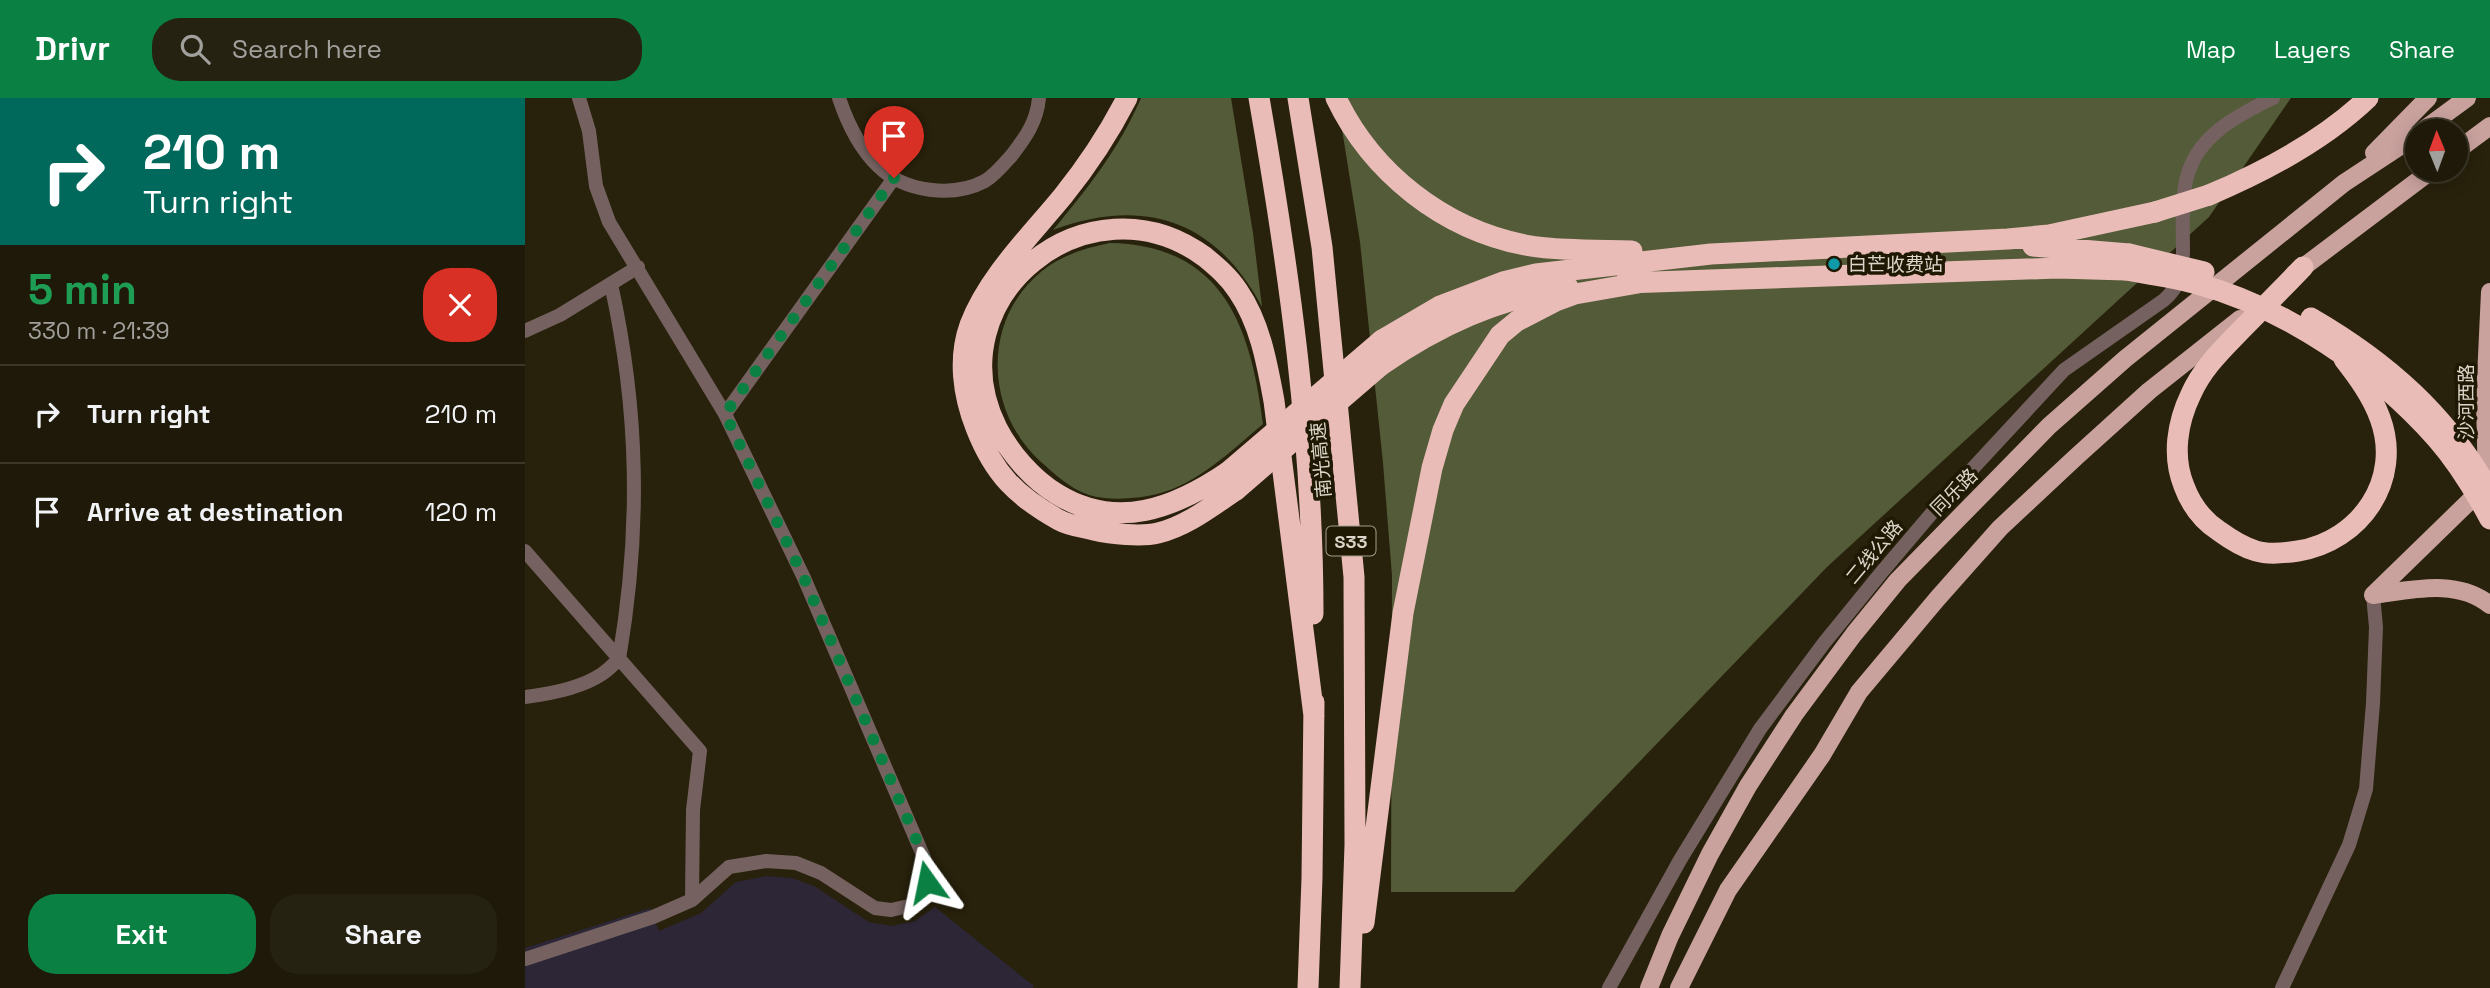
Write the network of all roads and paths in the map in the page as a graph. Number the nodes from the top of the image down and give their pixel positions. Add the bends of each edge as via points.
1 (579, 98) edge
2 (839, 98) edge
3 (1039, 98) edge
4 (1127, 98) edge
5 (1259, 98) edge
6 (1298, 98) edge
7 (1336, 98) edge
8 (2273, 98) edge
9 (2368, 98) edge
10 (2428, 98) edge
11 (2467, 98) edge
12 (2438, 119) edge
13 (2490, 126) edge
14 (2468, 142) edge
15 (2405, 143) edge
16 (894, 178) junction
17 (2416, 182) edge
18 (2344, 183) junction
19 (1955, 242) junction
20 (1711, 254) junction
21 (2128, 262) junction
22 (638, 267) junction
23 (2303, 267) junction
24 (1638, 283) junction
25 (611, 284) junction
26 (2490, 292) edge
27 (525, 331) edge
28 (2338, 352) junction
29 (725, 414) junction
30 (1232, 481) junction
31 (2489, 488) edge
32 (2490, 513) edge
33 (2490, 519) edge
34 (525, 551) edge
35 (2373, 595) junction
36 (2490, 605) edge
37 (619, 659) junction
38 (525, 697) edge
39 (1314, 716) junction
40 (692, 900) junction
41 (525, 958) edge
42 (1308, 988) edge
43 (1350, 988) edge
44 (1357, 988) edge
45 (1609, 988) edge
46 (1649, 988) edge
47 (1679, 988) edge
48 (2282, 988) edge

1 - 22 street via 589,131 596,186 609,222
2 - 16 street via 868,154
3 - 16 street via 1031,128 987,180 949,191
4 - 30 highway via 1093,156 1006,266 970,324 963,352 969,409 999,475 1033,506 1067,524 1111,533 1157,533 1200,515
5 - 39 highway, 南光高速 / S33 via 1289,286 1310,479
6 - 43 highway, 南光高速 / S33 via 1322,247 1354,577 1355,845
7 - 20 highway via 1355,132 1388,172 1428,205 1473,229 1548,248
8 - 45 street, 二线公路 via 2228,122 2201,148 2192,164 2185,190 2182,270 2177,287 2064,370 1964,477 1824,643 1760,729
9 - 19 highway, bridge via 2284,160 2209,195 2049,235
10 - 18 main road
11 - 12 main road
13 - 14 main road
15 - 18 main road, 同乐路
16 - 29 street
17 - 23 main road
18 - 46 main road, 同乐路 via 2049,426 1898,580 1794,715 1748,786 1704,866
19 - 20 highway
19 - 21 highway via 2052,247
20 - 30 highway, bridge via 1570,268 1503,282 1440,306 1382,340
21 - 24 highway
21 - 28 highway, bridge via 2232,296 2291,322
21 - 31 highway, bridge via 2182,265 2224,279 2297,310 2342,336 2429,408 2451,431
22 - 25 street
22 - 29 street
23 - 28 highway via 2206,366 2180,420 2179,474 2189,500 2208,524 2233,542 2257,551 2315,548 2339,538 2373,502 2386,452 2381,419 2366,389
23 - 47 main road via 2149,391 2076,457 2000,528 1937,599 1860,692 1728,890
24 - 30 highway, bridge via 1569,286 1502,302 1438,328 1380,366
24 - 44 highway via 1575,294 1517,321 1479,363 1443,430 1403,613
25 - 27 street
25 - 37 street via 627,366 635,464 632,565
26 - 31 main road, 沙河西路
28 - 33 highway, bridge via 2438,440
29 - 40 street via 804,578 925,860 927,882 922,897 909,906 875,908 821,873 796,863 766,861 729,867
30 - 39 highway via 1163,508 1126,513 1084,509 1054,493 1006,444 984,391 986,335 1011,282 1056,244 1109,229 1137,229 1191,247 1238,290 1257,330 1274,401
31 - 32 main road, 沙河西路
31 - 35 main road
34 - 37 street
35 - 36 main road via 2455,588
35 - 48 street via 2376,627 2366,789 2349,845
37 - 38 street via 584,682
37 - 40 street via 700,751 693,810
39 - 42 highway, 南光高速 / S33
40 - 41 street

